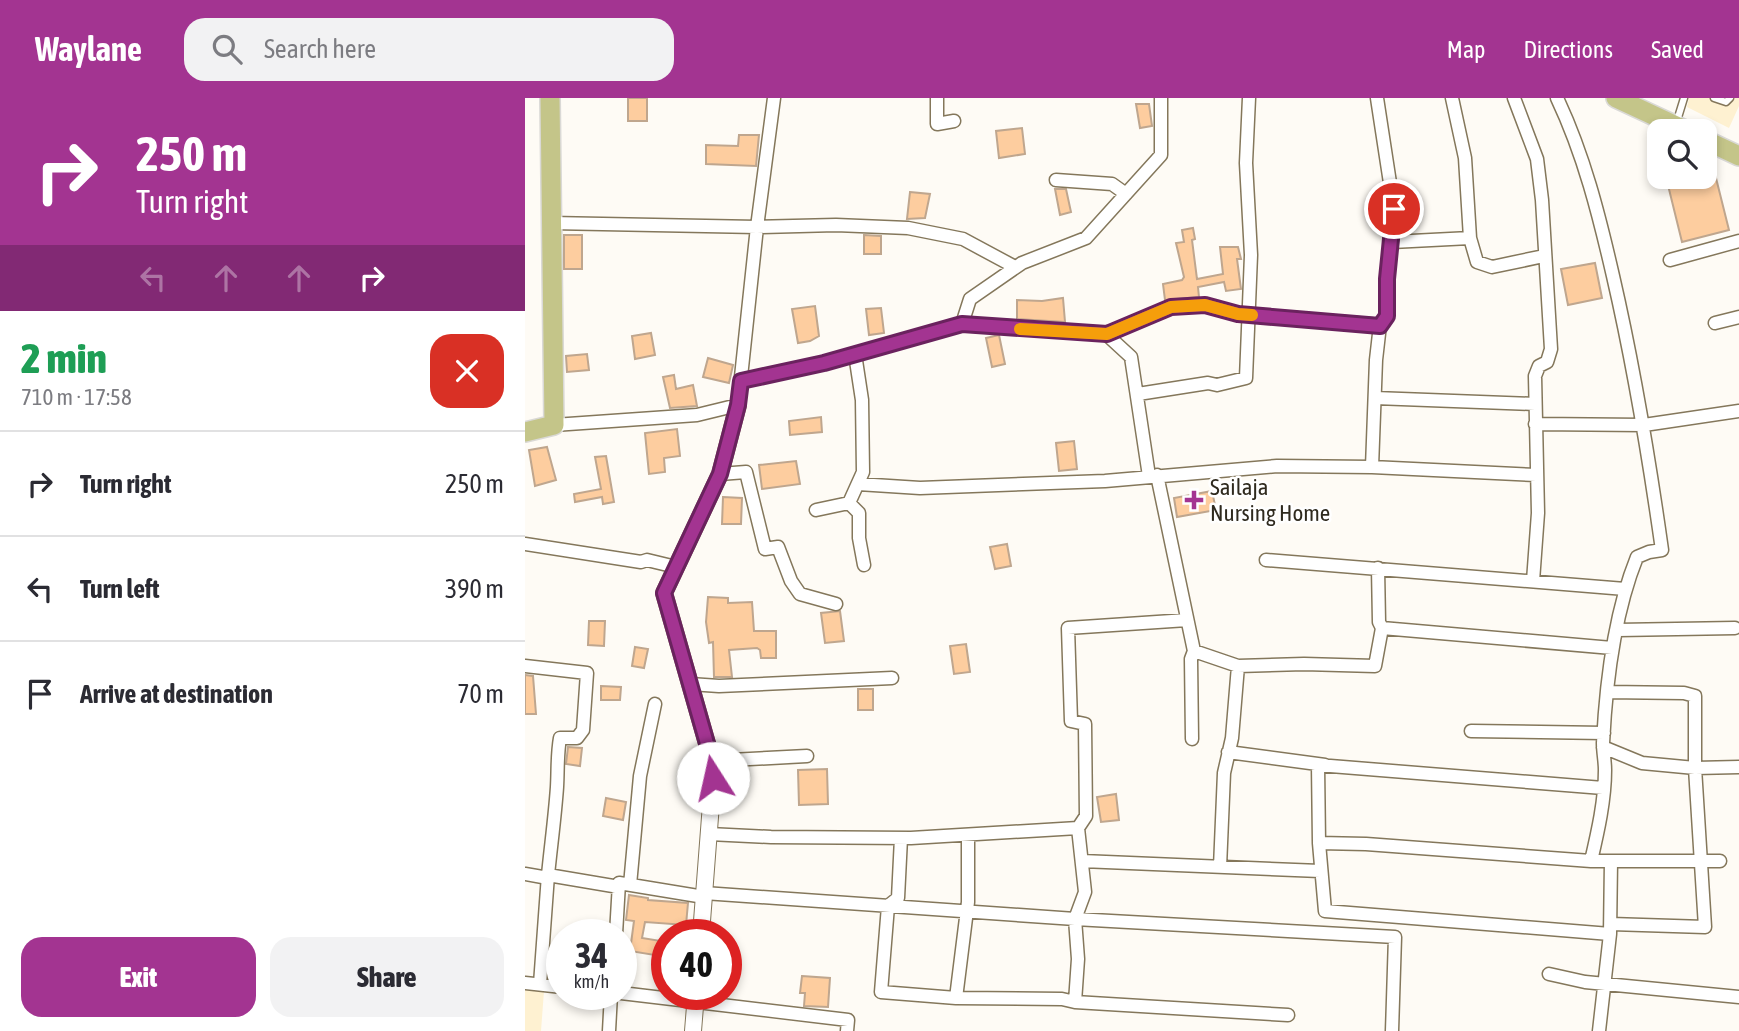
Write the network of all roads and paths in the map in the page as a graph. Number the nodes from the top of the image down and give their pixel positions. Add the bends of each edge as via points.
1 (550, 98) edge
2 (774, 98) edge
3 (937, 98) edge
4 (1161, 98) edge
5 (1249, 98) edge
6 (1377, 98) edge
7 (1452, 98) edge
8 (1514, 98) edge
9 (1557, 98) edge
10 (1616, 98) edge
11 (1684, 98) edge
12 (1714, 98) edge
13 (1730, 98) edge
14 (1662, 119) edge
15 (1682, 119) edge
16 (954, 121) dead end
17 (1717, 146) edge
18 (1739, 156) edge
19 (1056, 180) dead end
20 (1126, 194) junction
21 (551, 223) junction
22 (757, 228) junction
23 (1470, 238) junction
24 (1739, 241) edge
25 (1392, 242) junction
26 (1544, 256) junction
27 (1670, 260) dead end
28 (1015, 267) junction
29 (1249, 315) junction
30 (1739, 317) edge
31 (1715, 323) dead end
32 (962, 324) junction
33 (1380, 326) junction
34 (1107, 334) junction
35 (855, 354) junction
36 (741, 381) junction
37 (1137, 394) junction
38 (1375, 398) junction
39 (1535, 404) junction
40 (738, 405) junction
41 (1739, 411) edge
42 (1535, 424) junction
43 (554, 425) junction
44 (1644, 425) junction
45 (525, 432) edge
46 (1372, 467) junction
47 (720, 474) junction
48 (1153, 475) junction
49 (1536, 475) junction
50 (858, 484) junction
51 (849, 503) junction
52 (816, 510) dead end
53 (525, 544) edge
54 (1266, 560) dead end
55 (863, 565) dead end
56 (676, 568) junction
57 (1378, 568) junction
58 (1534, 581) junction
59 (1625, 589) junction
60 (836, 604) dead end
61 (1187, 620) junction
62 (1383, 628) junction
63 (1735, 628) dead end
64 (1618, 630) junction
65 (1612, 648) junction
66 (1194, 651) junction
67 (525, 666) edge
68 (1238, 666) junction
69 (892, 678) dead end
70 (690, 684) junction
71 (1608, 692) junction
72 (655, 704) dead end
73 (1471, 731) dead end
74 (1192, 739) dead end
75 (1604, 740) junction
76 (1228, 752) junction
77 (807, 756) dead end
78 (712, 761) junction
79 (1739, 767) edge
80 (1348, 768) junction
81 (1695, 768) junction
82 (1603, 788) junction
83 (1078, 828) junction
84 (709, 834) junction
85 (968, 835) junction
86 (901, 838) junction
87 (1319, 844) junction
88 (1082, 861) junction
89 (1591, 861) junction
90 (1611, 861) junction
91 (1700, 862) junction
92 (1720, 862) dead end
93 (1220, 867) junction
94 (1320, 871) junction
95 (525, 874) edge
96 (548, 876) junction
97 (624, 886) junction
98 (704, 895) junction
99 (888, 906) junction
100 (967, 912) junction
101 (618, 919) edge
102 (702, 919) edge
103 (1075, 919) junction
104 (1610, 929) junction
105 (1549, 974) dead end
106 (525, 983) edge
107 (540, 984) junction
108 (1604, 984) junction
109 (546, 985) edge
110 (1739, 997) edge
111 (956, 998) junction
112 (1075, 1002) junction
113 (742, 1004) edge
114 (610, 1010) edge
115 (695, 1010) edge
116 (1288, 1015) dead end
117 (609, 1031) edge
118 (693, 1031) edge
119 (847, 1031) edge
120 (1392, 1031) edge
121 (1599, 1031) edge

1 - 21 main road
2 - 22 street
3 - 16 street via 937,124
4 - 20 street via 1161,155
5 - 29 street
6 - 25 street via 1394,209
7 - 23 street via 1465,158
8 - 26 street via 1537,159
9 - 44 street via 1577,139 1599,217
10 - 14 main road
11 - 15 lane
12 - 13 lane via 1726,102
17 - 18 main road
19 - 20 street via 1112,184
20 - 28 street via 1086,239
21 - 22 street
21 - 43 main road
22 - 28 street via 908,228 963,239
22 - 36 street
23 - 25 street
23 - 26 street via 1476,262 1492,267
24 - 27 street
25 - 33 street via 1387,316
26 - 39 street via 1551,349 1535,376
28 - 32 street via 969,299
29 - 33 street
29 - 34 street via 1205,305 1171,307
29 - 37 street via 1247,378
30 - 31 street
32 - 34 street
32 - 35 street
33 - 38 street
34 - 37 street via 1131,358
35 - 36 street
35 - 50 street via 862,400 863,472
36 - 40 street
37 - 48 street
38 - 39 street
38 - 46 street
39 - 42 street
40 - 43 street via 697,415
40 - 47 street
41 - 44 street
42 - 44 street
42 - 49 street
43 - 45 main road
44 - 59 street via 1662,550 1637,557
46 - 48 street via 1277,466
46 - 49 street
47 - 56 street
47 - 60 street via 746,472 765,549 778,547 800,594
48 - 50 street via 920,488
48 - 61 street
49 - 58 street
50 - 51 street
51 - 52 street
51 - 55 street via 859,513
53 - 56 street
54 - 57 street
56 - 70 street via 664,593
57 - 58 street
57 - 62 street
58 - 59 street
59 - 64 street
61 - 66 street
61 - 83 street via 1068,628 1071,721 1085,724 1086,816
62 - 65 street
62 - 68 street via 1375,666
63 - 64 street
64 - 65 street
65 - 71 street
66 - 68 street
66 - 74 street
67 - 96 street via 587,673 583,730 577,738 559,738
68 - 76 street
69 - 70 street
70 - 78 street
71 - 75 street
71 - 81 street via 1695,696
72 - 97 street
73 - 75 street
75 - 81 street via 1642,762
75 - 82 street
76 - 80 street
76 - 93 street
77 - 78 street
78 - 84 street
79 - 81 street
80 - 82 street
80 - 87 street via 1318,765
81 - 91 street
82 - 89 street
83 - 85 street
83 - 88 street
84 - 86 street
84 - 98 street
85 - 86 street
85 - 100 street
86 - 99 street via 898,898
87 - 89 street
87 - 94 street
88 - 93 street
88 - 103 street via 1085,891
89 - 90 street
90 - 91 street
90 - 104 street
91 - 92 street
91 - 104 street via 1705,927
93 - 94 street
94 - 104 street via 1325,911
95 - 96 street
96 - 97 street
96 - 107 street
97 - 98 street
97 - 101 street
98 - 99 street
98 - 102 street
99 - 100 street
99 - 111 street via 881,992
100 - 103 street
100 - 111 street
103 - 112 street
103 - 120 street via 1395,937
104 - 108 street
105 - 108 street
106 - 107 street
107 - 109 street
108 - 110 street
108 - 121 street
111 - 112 street
112 - 116 street
113 - 119 street via 848,1020
114 - 117 street
115 - 118 street

